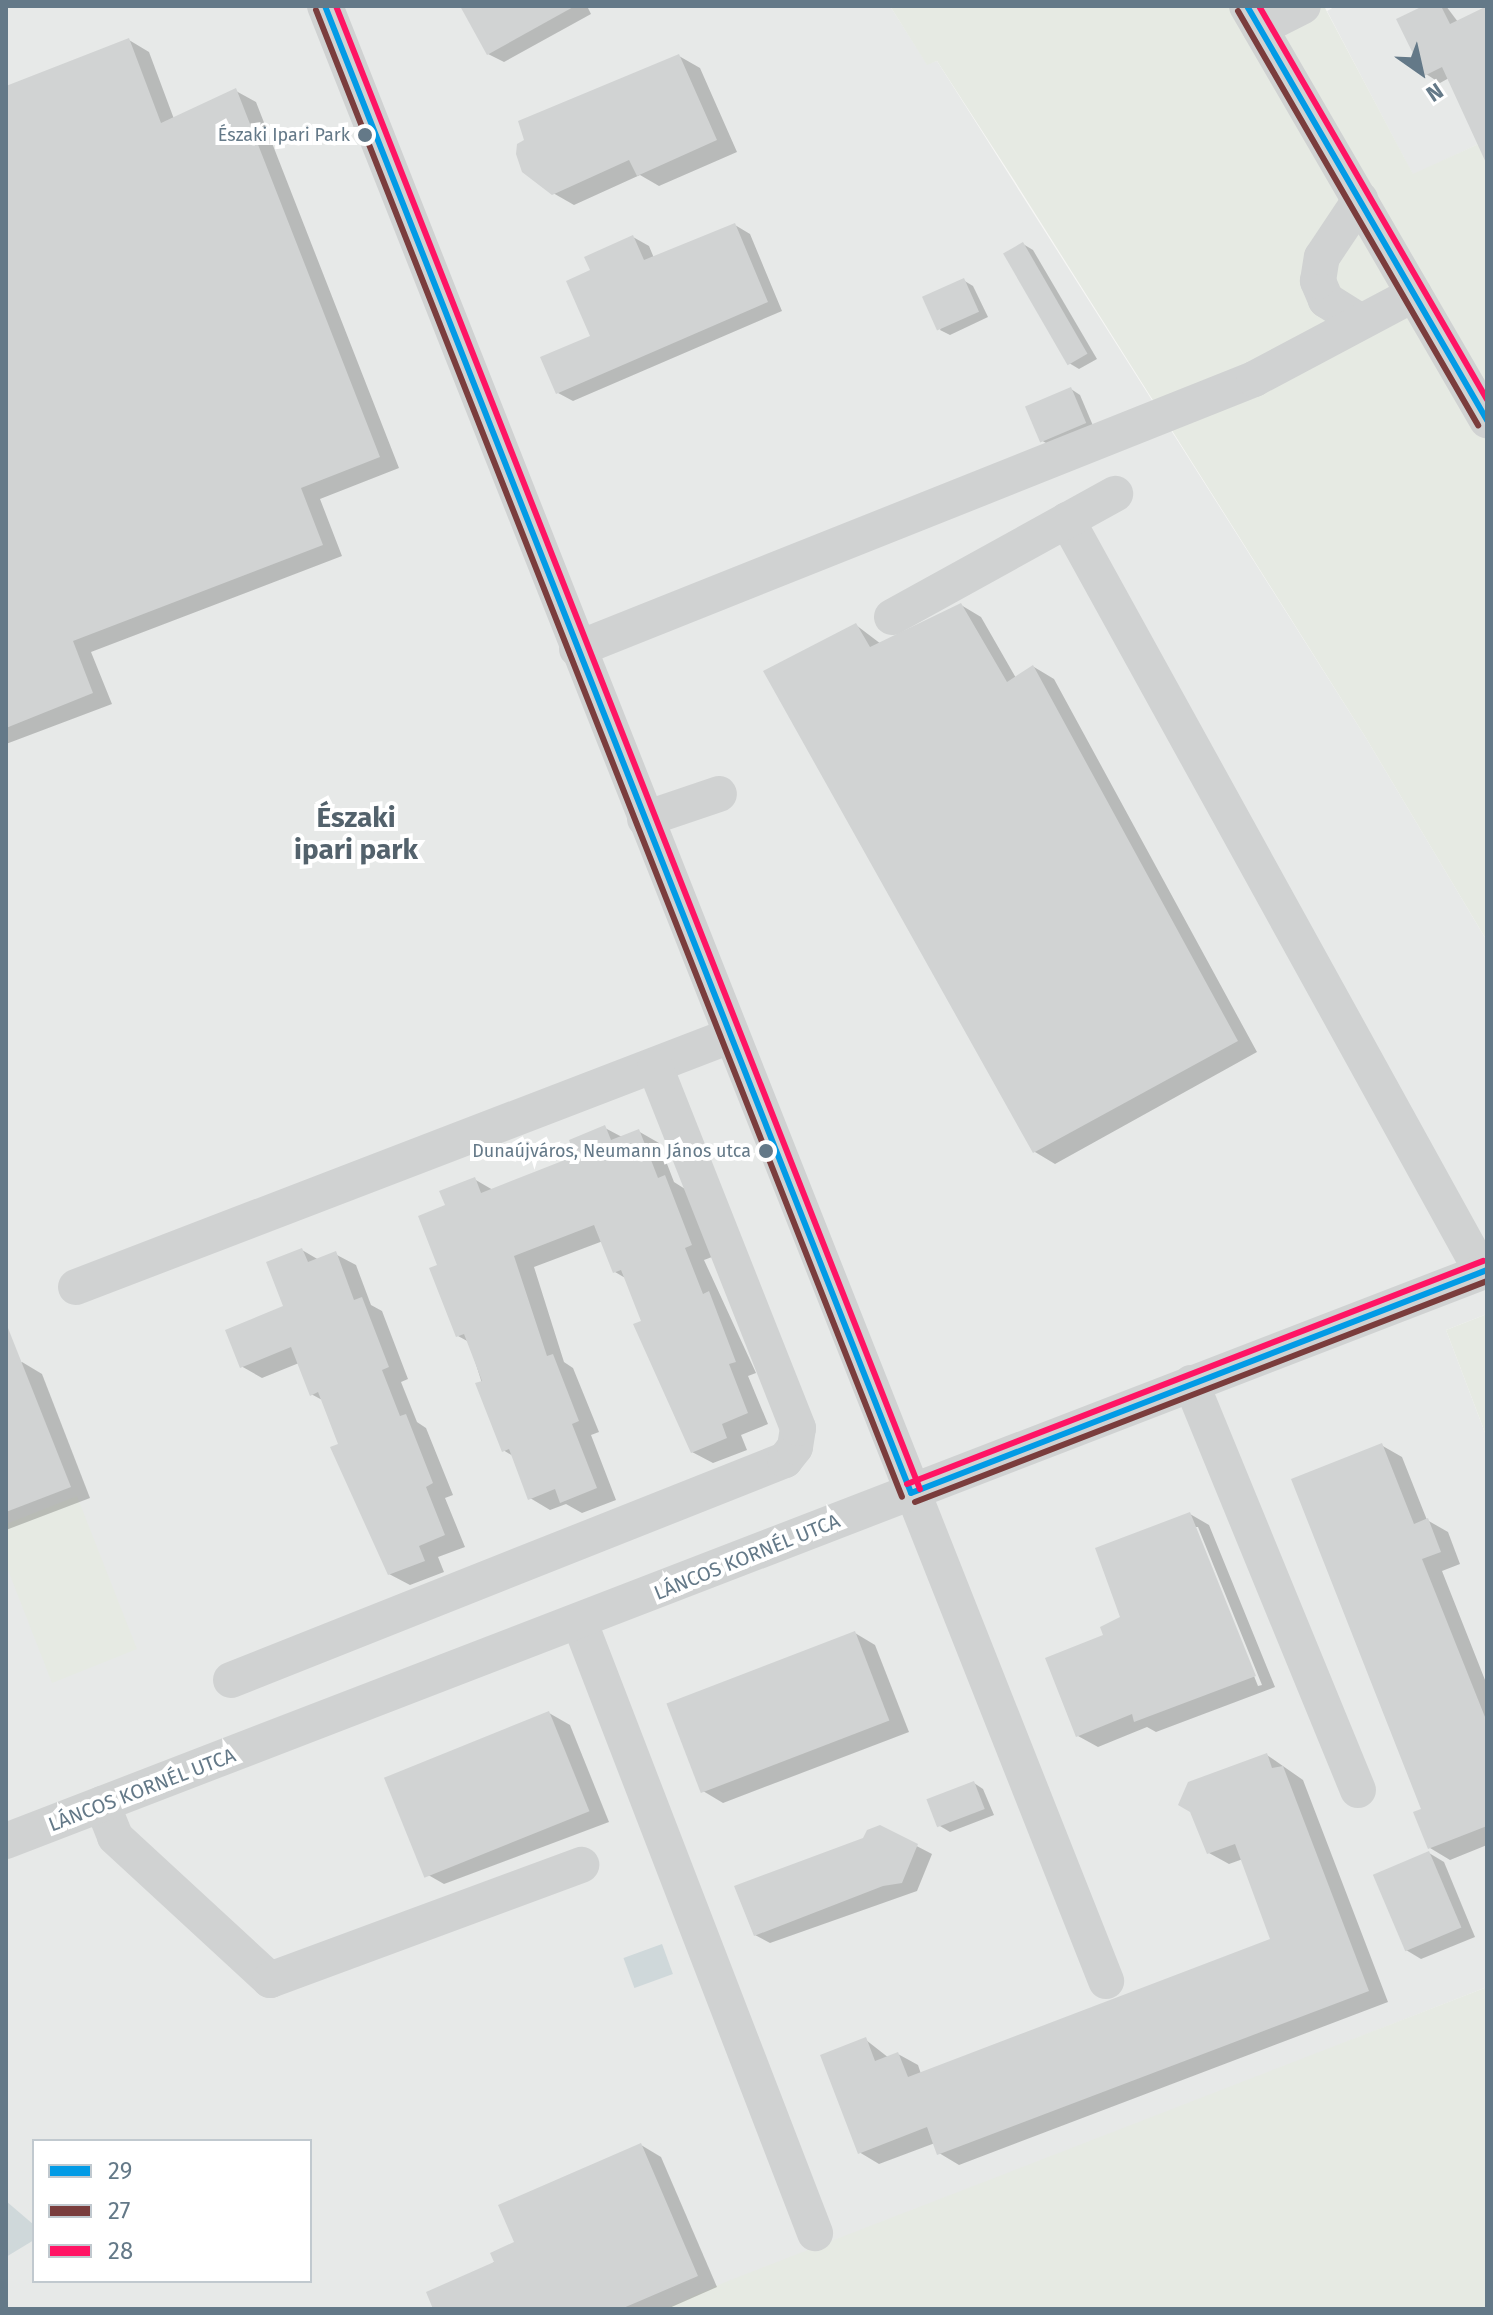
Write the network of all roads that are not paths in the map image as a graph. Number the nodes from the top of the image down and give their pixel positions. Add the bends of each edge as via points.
1 (325, 6) edge
2 (1303, 6) edge
3 (1254, 17) edge
4 (1360, 200) junction
5 (1414, 294) junction
6 (1358, 320) junction
7 (1487, 420) edge
8 (1115, 494) dead end
9 (1067, 520) junction
10 (892, 617) dead end
11 (577, 649) junction
12 (719, 794) dead end
13 (645, 819) junction
14 (730, 1036) junction
15 (655, 1067) junction
16 (1485, 1271) edge
17 (76, 1287) dead end
18 (1191, 1383) junction
19 (911, 1493) junction
20 (580, 1623) junction
21 (231, 1680) dead end
22 (1358, 1790) dead end
23 (102, 1804) junction
24 (6, 1841) edge
25 (581, 1865) dead end
26 (1106, 1981) dead end
27 (815, 2233) dead end

1 - 11 street
2 - 3 street
3 - 4 street
4 - 5 street
4 - 6 street via 1322,257 1318,281 1326,300
5 - 6 street
5 - 7 street
6 - 11 street via 1254,379
8 - 9 street
9 - 10 street
9 - 16 street
11 - 13 street
12 - 13 street
13 - 14 street
14 - 15 street
14 - 19 street
15 - 17 street
15 - 21 street via 798,1428 795,1447 785,1460
16 - 18 street, LÁNCOS KORNÉL UTCA
18 - 19 street, LÁNCOS KORNÉL UTCA
18 - 22 street
19 - 20 street, LÁNCOS KORNÉL UTCA
19 - 26 street
20 - 23 street, LÁNCOS KORNÉL UTCA
20 - 27 street
23 - 24 street, LÁNCOS KORNÉL UTCA
23 - 25 street via 115,1837 270,1980

